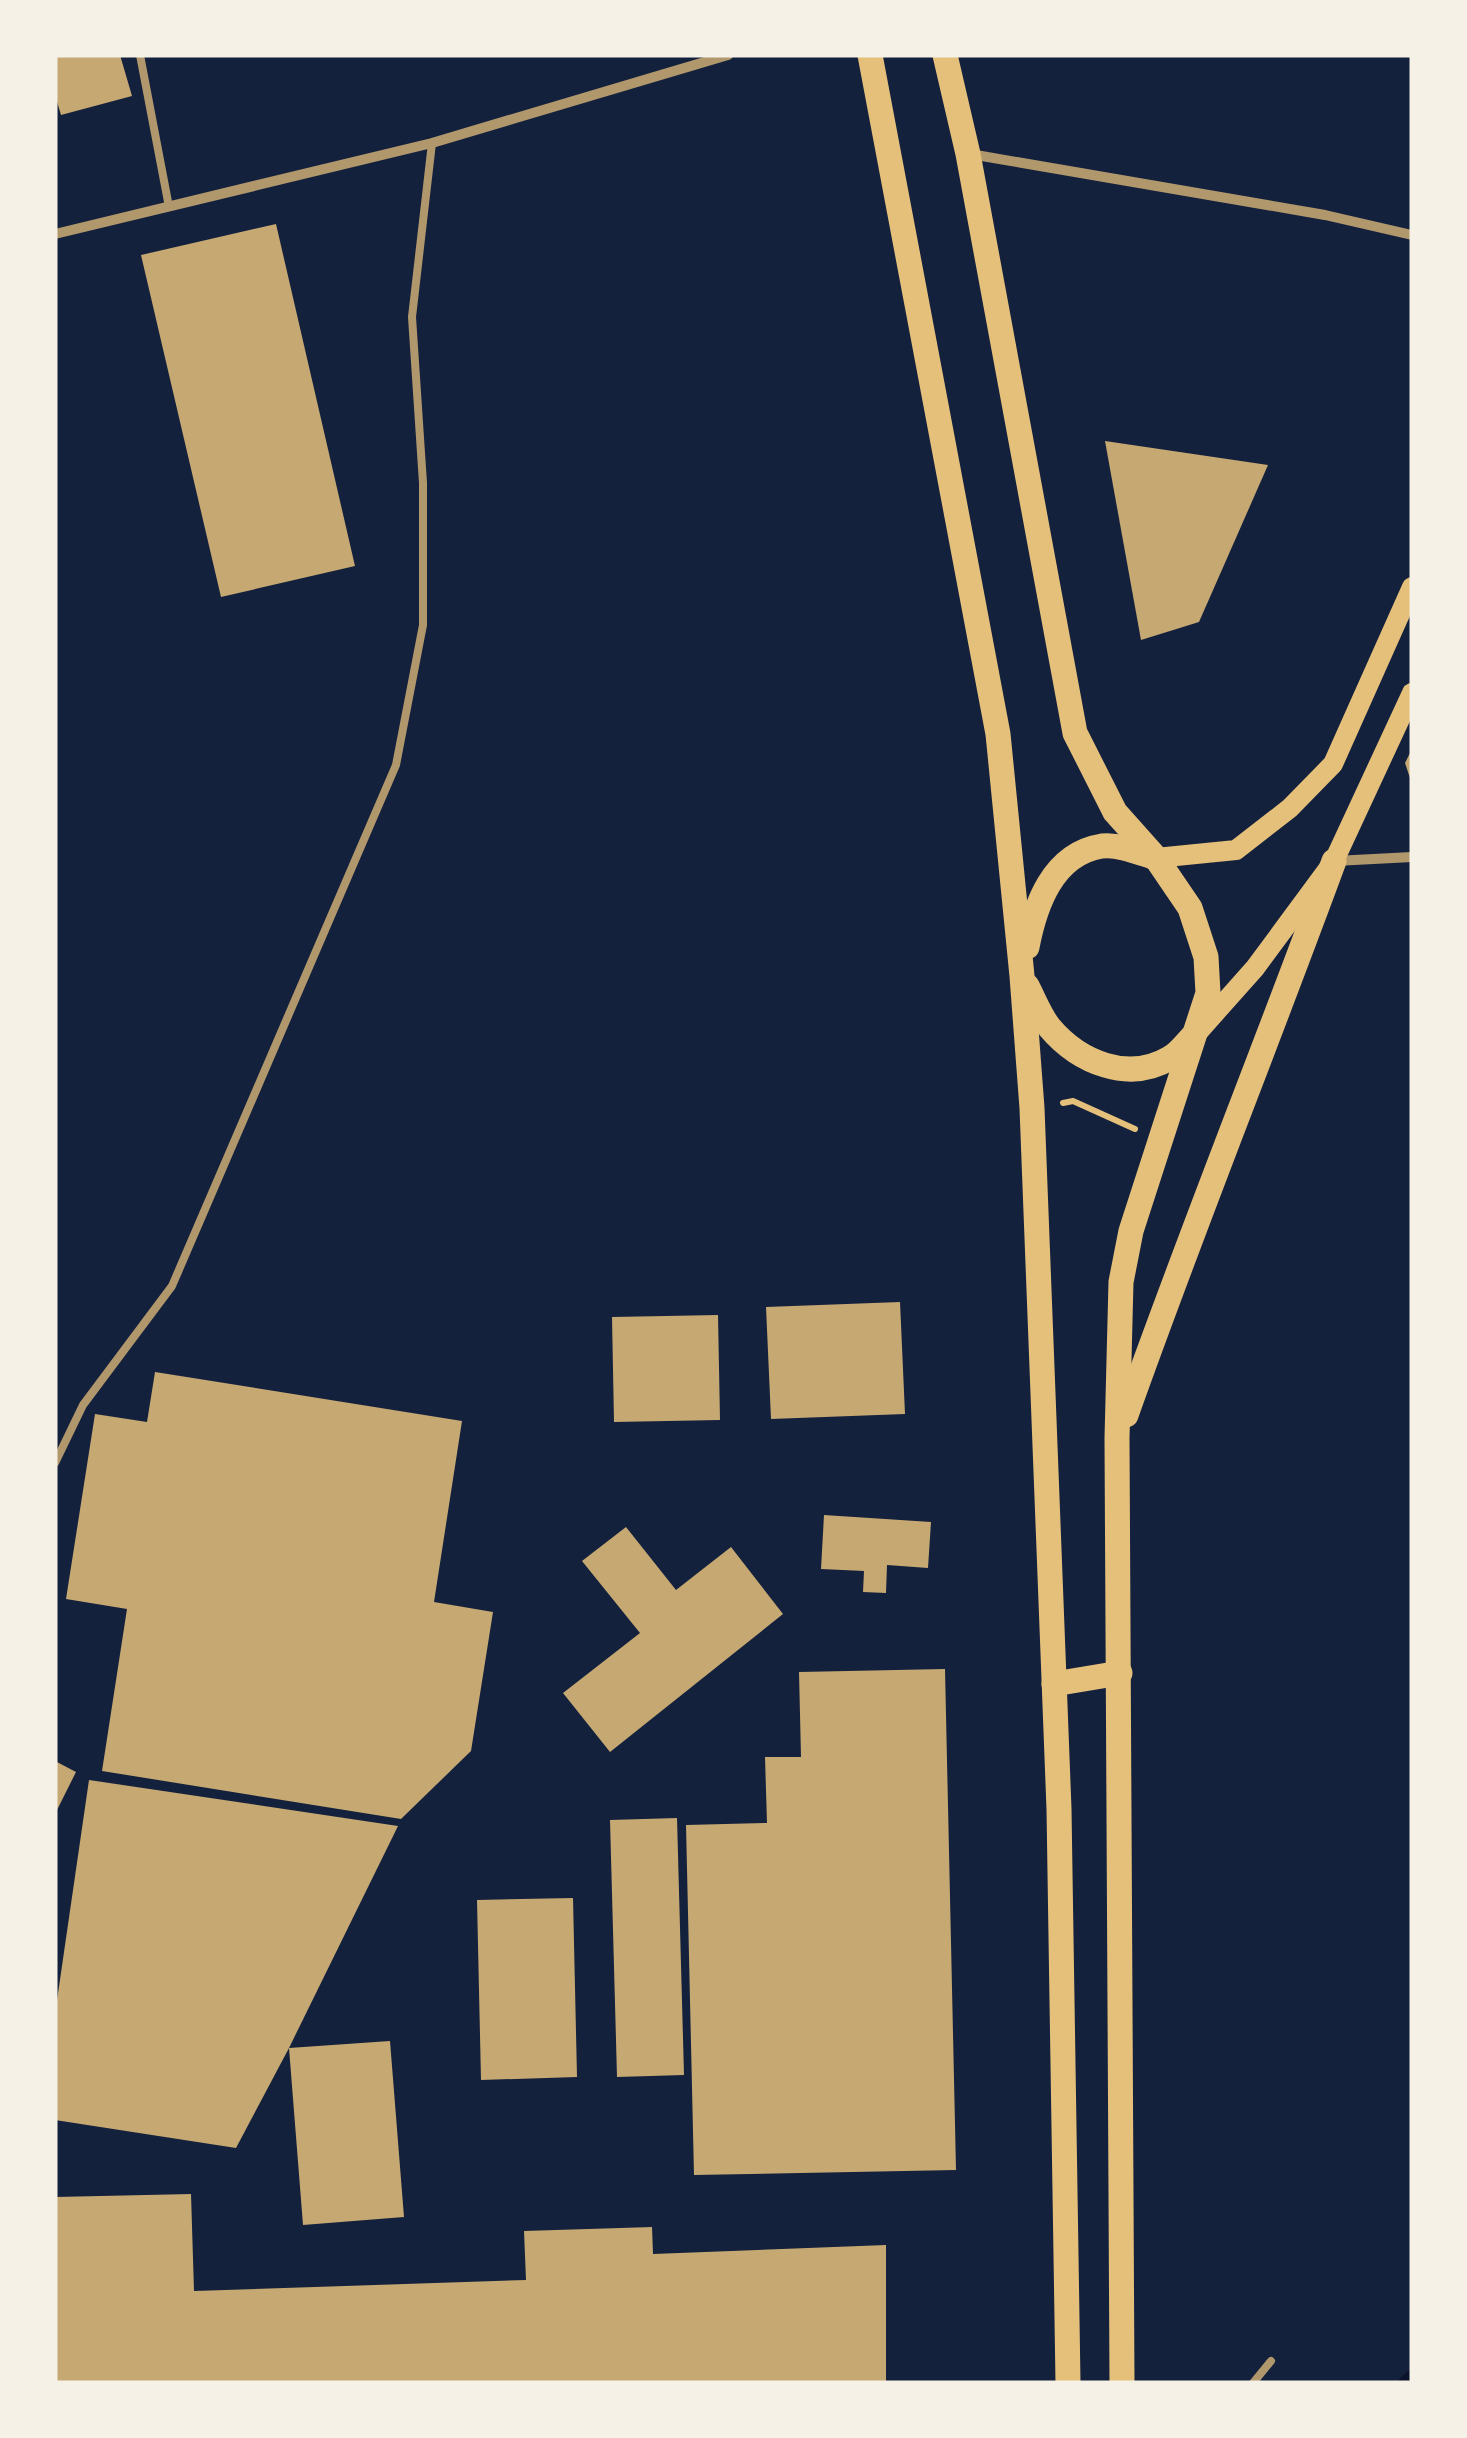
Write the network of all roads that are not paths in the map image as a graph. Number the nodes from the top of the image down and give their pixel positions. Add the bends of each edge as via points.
1 (140, 55) edge
2 (728, 55) edge
3 (870, 55) edge
4 (945, 55) edge
5 (432, 143) junction
6 (968, 154) junction
7 (169, 207) junction
8 (55, 234) edge
9 (1412, 235) edge
10 (1412, 587) edge
11 (1412, 693) edge
12 (1412, 857) edge
13 (1156, 858) junction
14 (1334, 861) junction
15 (1022, 976) junction
16 (1198, 1032) junction
17 (1117, 1438) junction
18 (55, 1463) edge
19 (1120, 1674) junction
20 (1054, 1684) junction
21 (1271, 2361) dead end
22 (1068, 2383) edge
23 (1122, 2383) edge
24 (1252, 2383) edge

1 - 7 lane
2 - 5 street
3 - 15 main road via 998,734
4 - 6 main road
5 - 7 street
5 - 18 lane via 412,317 423,484 423,626 396,765 172,1286 83,1405
6 - 9 street
6 - 13 main road via 1075,733 1115,812
7 - 8 street
10 - 13 main road via 1333,764 1236,850
11 - 14 main road
12 - 14 street
13 - 15 main road via 1104,846 1061,870 1034,912
13 - 16 main road via 1190,908 1206,957 1208,993
14 - 16 main road
14 - 17 main road
15 - 16 main road via 1048,1025 1075,1052 1102,1065 1150,1066 1171,1058
15 - 20 main road
16 - 17 main road via 1131,1231 1121,1282
17 - 19 main road
19 - 20 main road
19 - 23 main road
20 - 22 main road
21 - 24 lane

